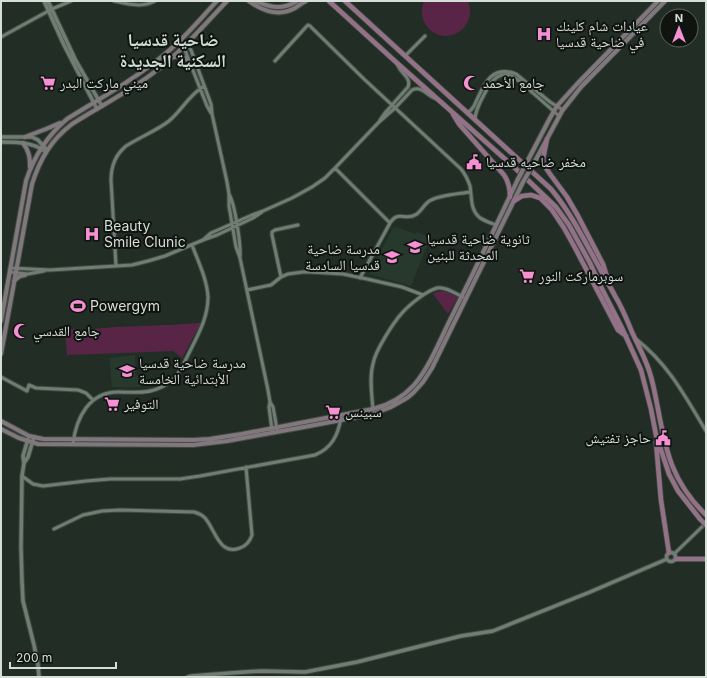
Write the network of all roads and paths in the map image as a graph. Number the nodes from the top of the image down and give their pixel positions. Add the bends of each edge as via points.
1 (44, 1) edge
2 (48, 1) edge
3 (71, 1) edge
4 (114, 1) edge
5 (155, 1) edge
6 (217, 1) edge
7 (227, 1) edge
8 (249, 1) edge
9 (256, 1) edge
10 (297, 1) edge
11 (306, 1) edge
12 (330, 1) edge
13 (344, 1) edge
14 (666, 1) edge
15 (657, 2) edge
16 (661, 6) junction
17 (50, 10) junction
18 (424, 36) dead end
19 (1, 37) edge
20 (181, 40) junction
21 (185, 45) junction
22 (614, 45) junction
23 (618, 49) junction
24 (405, 56) junction
25 (172, 58) junction
26 (275, 61) dead end
27 (191, 63) junction
28 (397, 64) junction
29 (87, 85) junction
30 (203, 87) junction
31 (408, 87) junction
32 (532, 89) junction
33 (412, 90) junction
34 (438, 99) junction
35 (98, 100) junction
36 (94, 103) junction
37 (391, 105) junction
38 (102, 106) junction
39 (557, 106) junction
40 (395, 108) junction
41 (97, 109) junction
42 (563, 110) junction
43 (451, 111) junction
44 (554, 111) junction
45 (467, 113) junction
46 (559, 116) junction
47 (68, 119) junction
48 (475, 120) junction
49 (379, 122) junction
50 (25, 137) junction
51 (1, 138) edge
52 (547, 140) junction
53 (1, 142) edge
54 (23, 143) junction
55 (42, 147) junction
56 (46, 151) junction
57 (335, 168) junction
58 (29, 171) junction
59 (470, 192) junction
60 (229, 194) junction
61 (510, 196) junction
62 (514, 201) junction
63 (390, 223) junction
64 (237, 224) junction
65 (298, 225) dead end
66 (496, 225) junction
67 (232, 226) junction
68 (192, 244) junction
69 (240, 258) junction
70 (116, 266) junction
71 (10, 270) junction
72 (50, 270) junction
73 (16, 271) junction
74 (25, 274) junction
75 (281, 277) junction
76 (360, 278) junction
77 (14, 281) junction
78 (608, 282) junction
79 (247, 290) junction
80 (424, 295) junction
81 (464, 297) junction
82 (1, 321) edge
83 (7, 323) junction
84 (627, 337) junction
85 (635, 338) junction
86 (1, 354) edge
87 (1, 377) edge
88 (93, 400) junction
89 (373, 412) junction
90 (341, 418) junction
91 (1, 421) edge
92 (1, 429) edge
93 (275, 430) junction
94 (706, 430) edge
95 (656, 435) junction
96 (29, 436) junction
97 (34, 437) junction
98 (73, 441) junction
99 (28, 442) junction
100 (33, 443) junction
101 (24, 463) junction
102 (246, 467) junction
103 (22, 476) junction
104 (705, 515) edge
105 (706, 524) edge
106 (54, 529) dead end
107 (673, 555) junction
108 (706, 559) edge
109 (667, 560) junction
110 (39, 677) edge
111 (188, 677) edge

1 - 17 street
2 - 17 street
3 - 17 street
4 - 5 street via 136,5
6 - 20 main road
7 - 21 main road
8 - 11 main road via 262,10 279,13
9 - 10 main road via 270,7 278,7
12 - 28 main road
13 - 24 main road
14 - 16 main road
15 - 16 main road
15 - 22 main road
16 - 23 main road
17 - 19 street
17 - 29 street
18 - 24 street
20 - 21 street
20 - 35 main road via 139,74
21 - 25 main road
21 - 27 street
21 - 30 street via 190,50
22 - 23 main road
22 - 39 main road
23 - 42 main road via 581,87
24 - 45 main road
25 - 27 main road via 181,56
25 - 38 main road
26 - 37 street via 309,26
27 - 30 street
28 - 31 street via 408,78
28 - 34 main road
29 - 35 street
29 - 36 street
30 - 60 street via 211,104
30 - 70 street via 160,127 126,146 114,161 111,180
31 - 33 street
31 - 37 street
32 - 39 street
32 - 44 street
32 - 45 street via 516,74 510,71 498,72 489,78 474,106
32 - 48 street via 510,75 495,78 477,108
33 - 34 street via 419,88 432,98
33 - 40 street
34 - 43 main road
35 - 36 main road
35 - 38 street
36 - 41 street
36 - 47 main road
37 - 40 street
37 - 49 street
38 - 41 main road
39 - 42 street
39 - 44 main road
40 - 49 street
40 - 59 street via 461,169 468,180
41 - 56 main road via 62,132
42 - 46 main road
43 - 61 main road via 459,124 507,179
43 - 84 main road via 556,207 590,263
44 - 46 street
44 - 61 main road, bridge
45 - 48 main road
46 - 52 main road
47 - 50 main road
47 - 55 main road via 49,136
48 - 78 main road via 551,189 577,227
49 - 57 street
50 - 51 street
50 - 54 street
50 - 55 street via 35,138
52 - 62 main road, bridge
52 - 78 main road via 544,165 578,216 603,264
53 - 54 street
54 - 55 street
54 - 58 main road via 29,152
55 - 56 street
55 - 58 main road
56 - 73 main road via 32,184
57 - 63 street
57 - 64 street via 308,190
58 - 71 main road
59 - 63 street via 434,198 416,215 396,216
59 - 66 street via 473,208 478,216
60 - 64 street
60 - 67 street
61 - 66 main road
62 - 81 main road
62 - 84 main road via 522,196 531,195 540,198 552,210 618,330
63 - 76 street
64 - 67 street
64 - 69 street
65 - 75 street via 275,230 272,234
66 - 81 main road
67 - 68 street via 214,237
67 - 69 street
68 - 70 street via 148,261
68 - 88 street via 206,285 208,305 203,324 181,369 170,382 156,390 112,392
69 - 79 street
70 - 72 street
71 - 73 street
71 - 82 main road
72 - 73 street
72 - 74 street
73 - 74 street
73 - 77 main road
74 - 77 main road
75 - 76 street via 296,272 310,272
75 - 79 street via 271,285
76 - 80 street via 402,287
77 - 83 main road
78 - 85 main road
79 - 93 street via 273,407
80 - 81 street via 440,288
80 - 89 street via 402,312 376,354 371,372
81 - 89 main road via 423,382 407,398
82 - 83 main road
83 - 86 main road
84 - 95 main road via 641,370
85 - 94 street via 648,348 670,373
85 - 104 main road via 654,386 662,434 674,472 683,488
87 - 88 street via 26,390 29,385 36,388 78,390
88 - 98 street via 80,418
89 - 90 main road
90 - 93 main road
90 - 102 street via 334,440 322,452
91 - 96 main road
92 - 99 main road
93 - 98 main road via 227,441 194,444
95 - 105 main road, bridge via 668,474 678,491
95 - 107 main road via 660,492
96 - 97 main road
96 - 99 street
97 - 98 main road
97 - 100 street
98 - 100 main road
99 - 100 main road
99 - 101 street via 23,456
100 - 101 street
101 - 103 street
102 - 103 street via 180,479 98,480 43,486 33,484
102 - 106 street via 252,535 248,543 241,548 232,549 220,543 204,517 194,512 102,511 83,515
103 - 110 street via 23,601
105 - 107 street
107 - 108 main road
107 - 109 street via 667,556
107 - 109 street via 674,561
109 - 111 street via 493,631 306,672 230,672

